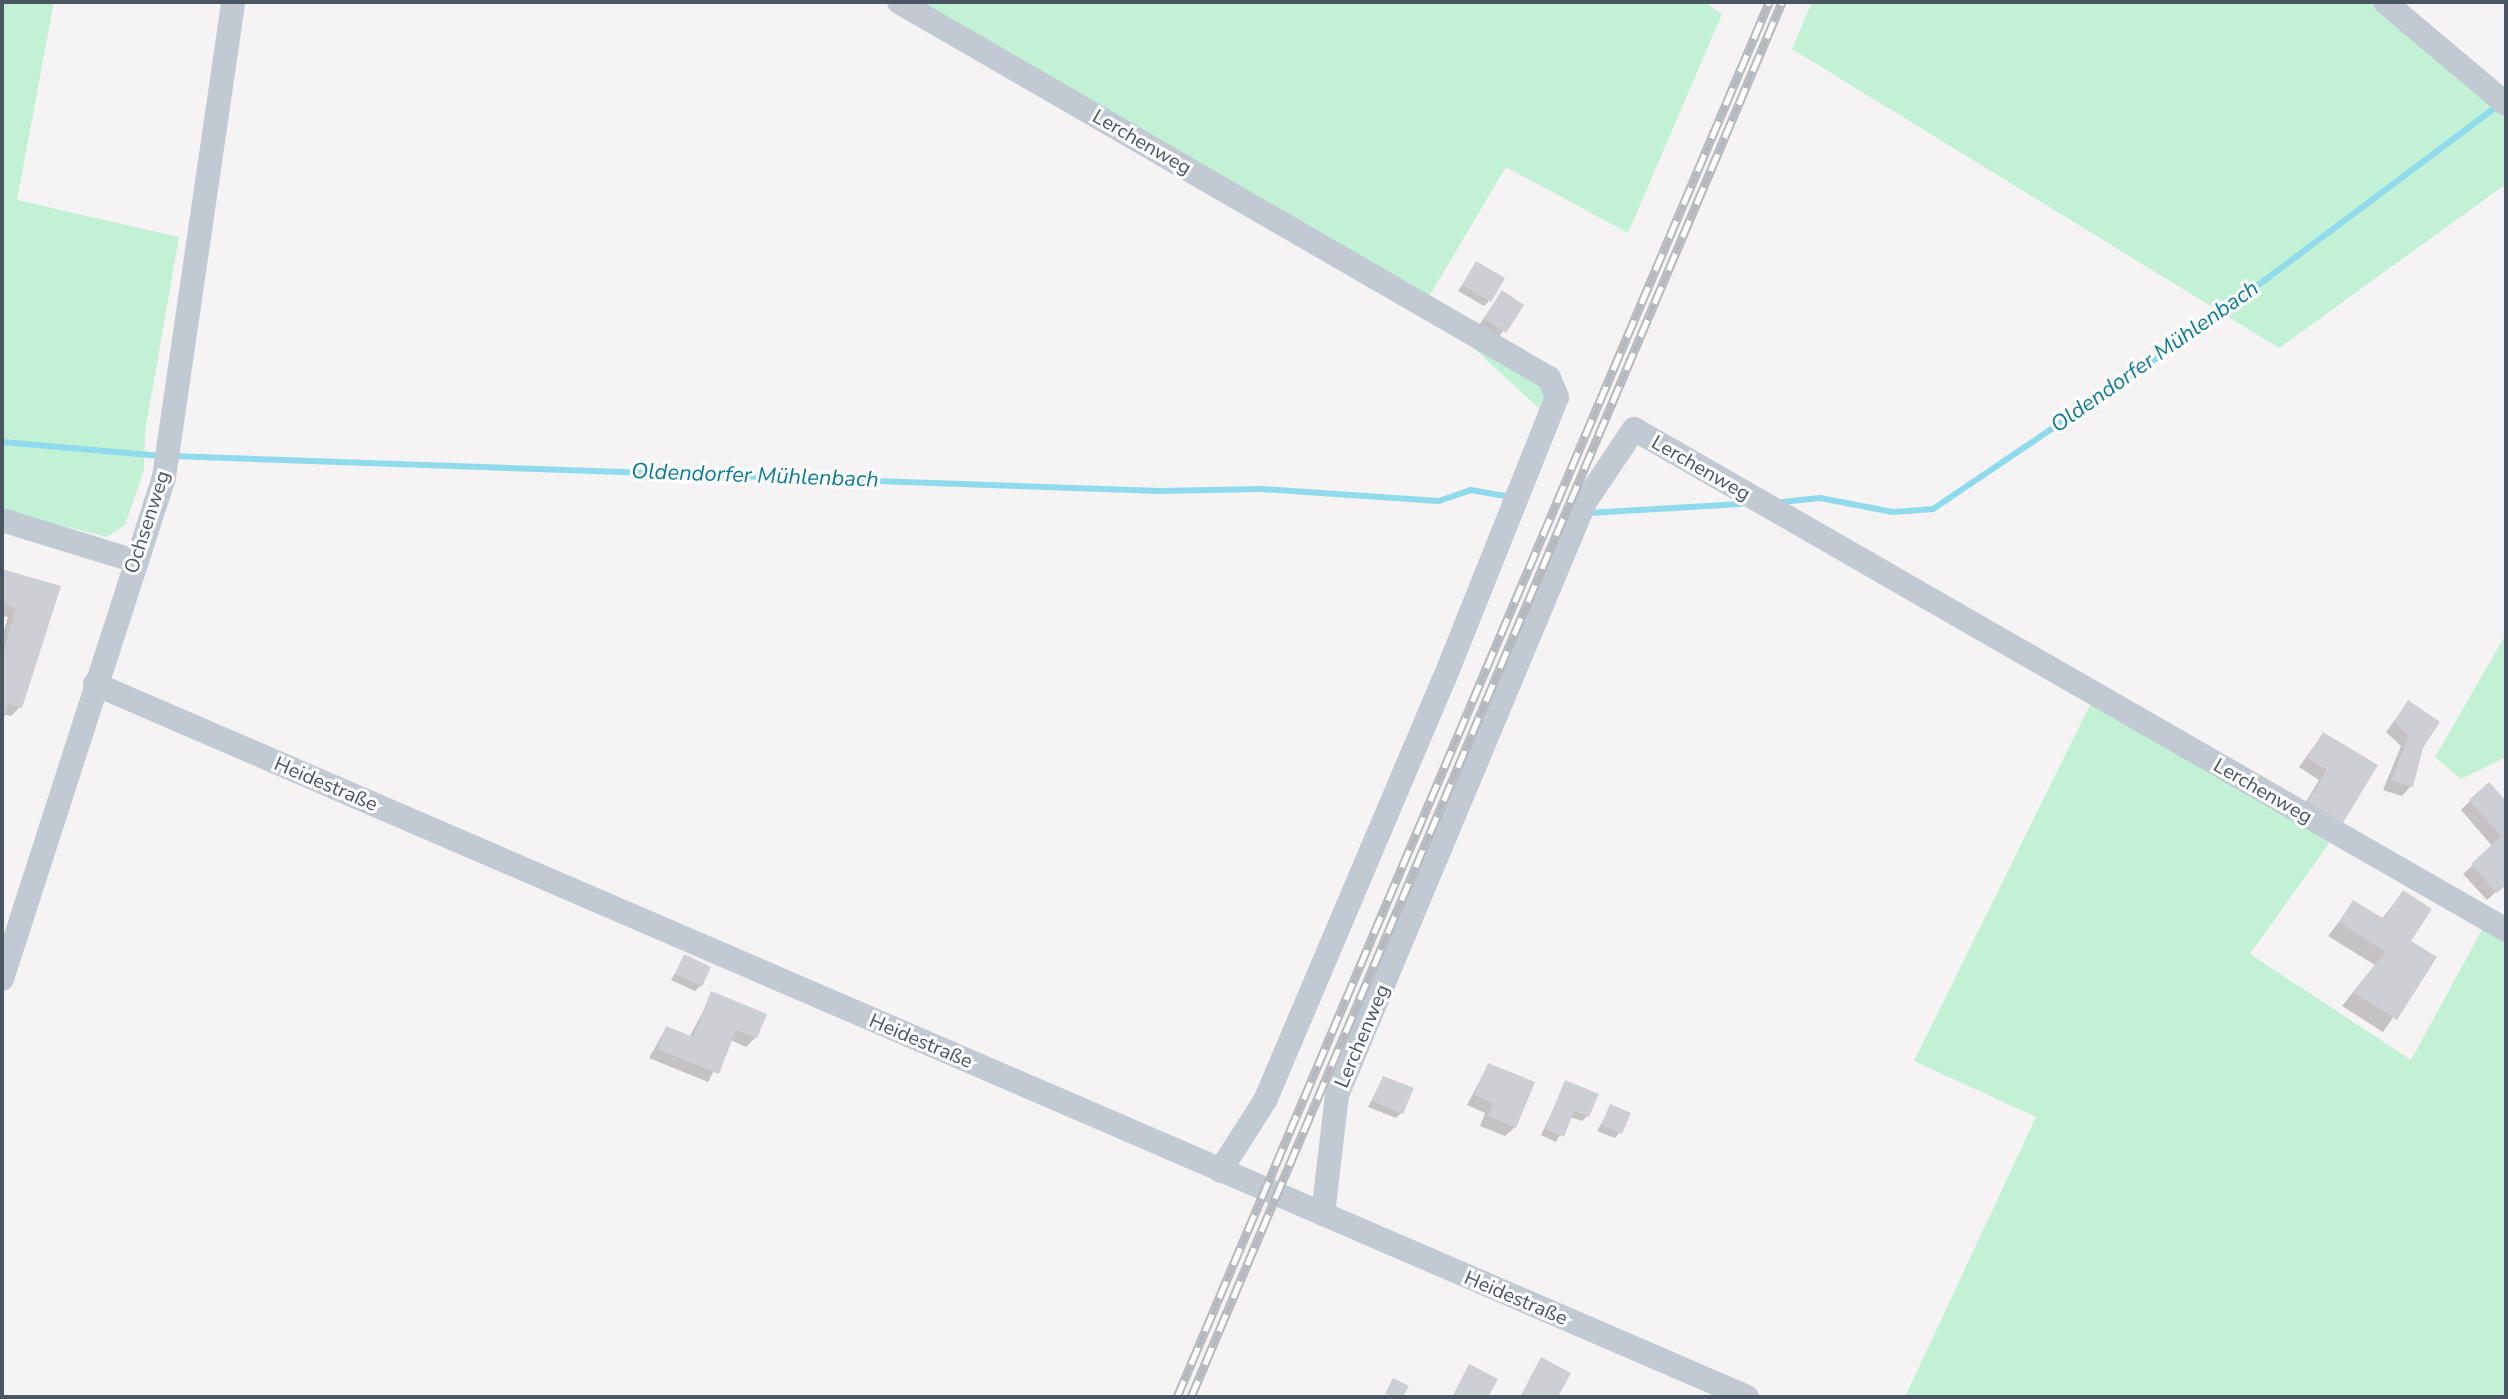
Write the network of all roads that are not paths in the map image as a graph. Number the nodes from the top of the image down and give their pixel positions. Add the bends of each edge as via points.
1 (233, 2) edge
2 (899, 2) edge
3 (2385, 2) edge
4 (2506, 104) edge
5 (2, 520) edge
6 (135, 561) junction
7 (95, 684) junction
8 (2506, 930) edge
9 (2, 979) edge
10 (1220, 1171) junction
11 (1323, 1214) junction
12 (1747, 1397) edge

1 - 6 street, Ochsenweg via 164,477
2 - 10 street, Lerchenweg via 1549,378 1557,397 1439,693 1266,1099
3 - 4 street
5 - 6 street
6 - 7 street, Ochsenweg
7 - 9 street, Ochsenweg
7 - 10 street, Heidestraße
8 - 11 street, Lerchenweg via 1634,429 1585,502 1337,1095
10 - 11 street, Heidestraße
11 - 12 street, Heidestraße

